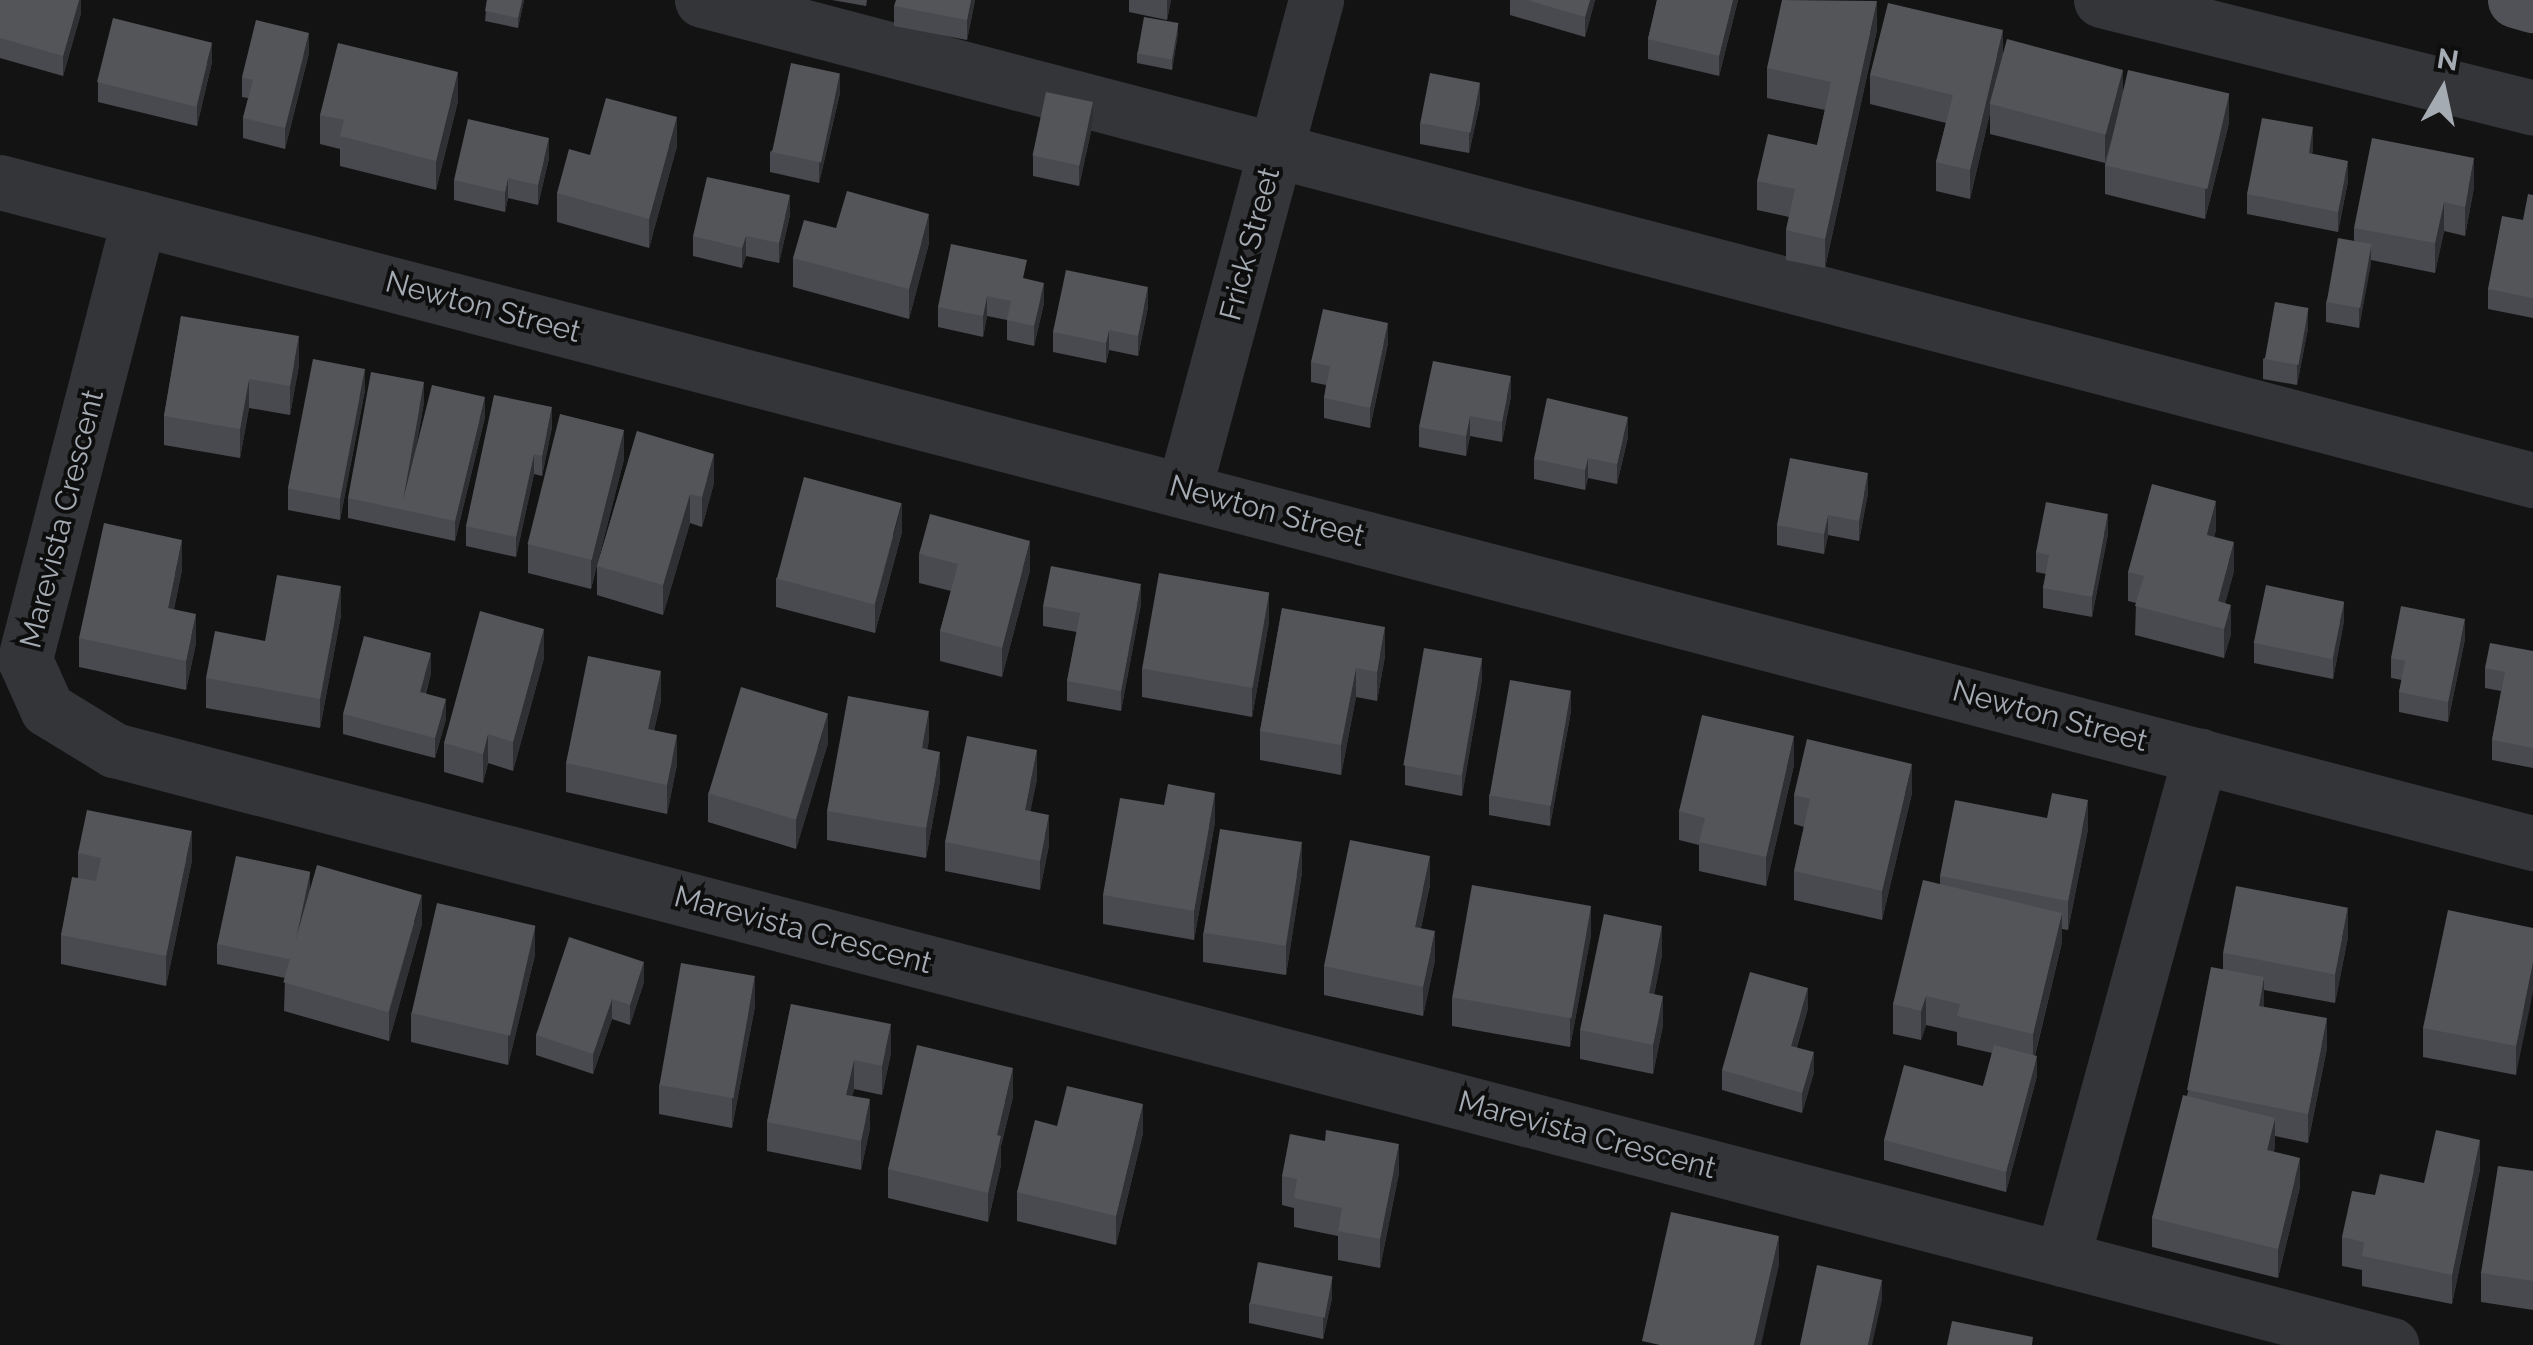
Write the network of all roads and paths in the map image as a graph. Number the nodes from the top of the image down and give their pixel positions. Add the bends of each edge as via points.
1 (702, 0) edge
2 (1316, 0) edge
3 (2101, 0) edge
4 (2515, 0) edge
5 (2533, 5) edge
6 (2533, 108) edge
7 (1276, 148) junction
8 (0, 182) edge
9 (138, 218) junction
10 (2533, 480) edge
11 (1184, 489) junction
12 (2200, 756) junction
13 (2533, 843) edge
14 (2062, 1259) junction
15 (2392, 1345) edge

1 - 7 street
2 - 7 street, Frick Street
3 - 6 street
4 - 5 main road
7 - 10 street
7 - 11 street, Frick Street
8 - 9 street, Newton Street
9 - 11 street, Newton Street
9 - 14 street, Marevista Crescent via 26,660 47,709 114,750
11 - 12 street, Newton Street
12 - 13 street, Newton Street
12 - 14 street
14 - 15 street, Marevista Crescent

